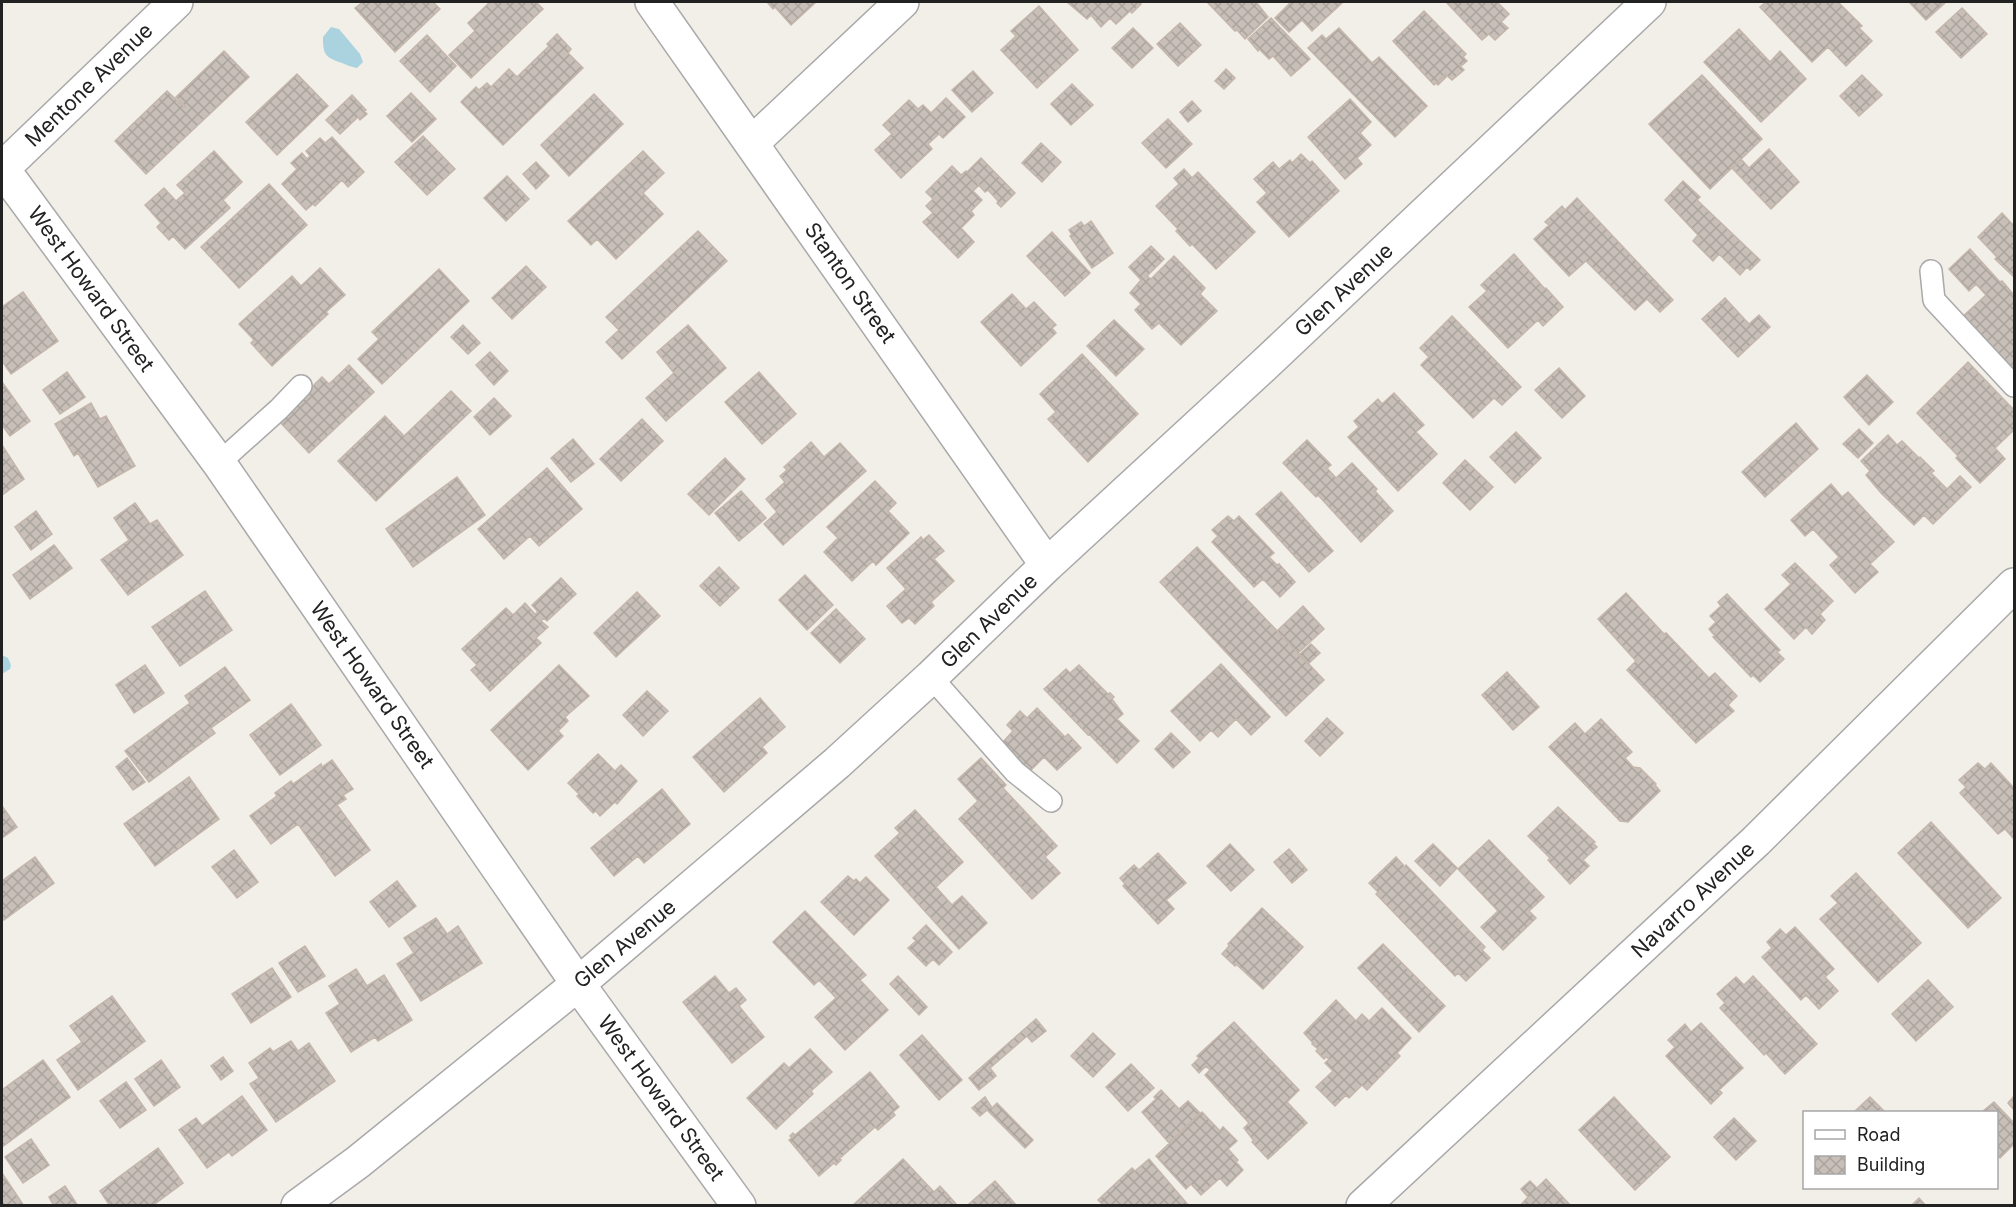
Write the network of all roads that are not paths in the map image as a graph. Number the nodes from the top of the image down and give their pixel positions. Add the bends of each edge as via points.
1 (176, 2) edge
2 (652, 2) edge
3 (902, 2) edge
4 (1649, 2) edge
5 (752, 143) junction
6 (2, 168) edge
7 (1931, 271) dead end
8 (301, 386) dead end
9 (2014, 386) edge
10 (219, 463) junction
11 (1047, 565) junction
12 (2014, 585) edge
13 (931, 677) junction
14 (1051, 801) dead end
15 (578, 984) junction
16 (298, 1206) edge
17 (739, 1206) edge
18 (1363, 1206) edge

1 - 6 street, Mentone Avenue
2 - 5 street, Stanton Street
3 - 5 street
4 - 11 street, Glen Avenue
5 - 11 street, Stanton Street
6 - 10 street, West Howard Street
7 - 9 lane via 1934,300
8 - 10 lane
10 - 15 street, West Howard Street
11 - 13 street, Glen Avenue
12 - 18 street, Navarro Avenue via 1756,842
13 - 14 lane via 1015,772
13 - 15 street, Glen Avenue via 837,763
15 - 16 street, Glen Avenue
15 - 17 street, West Howard Street

